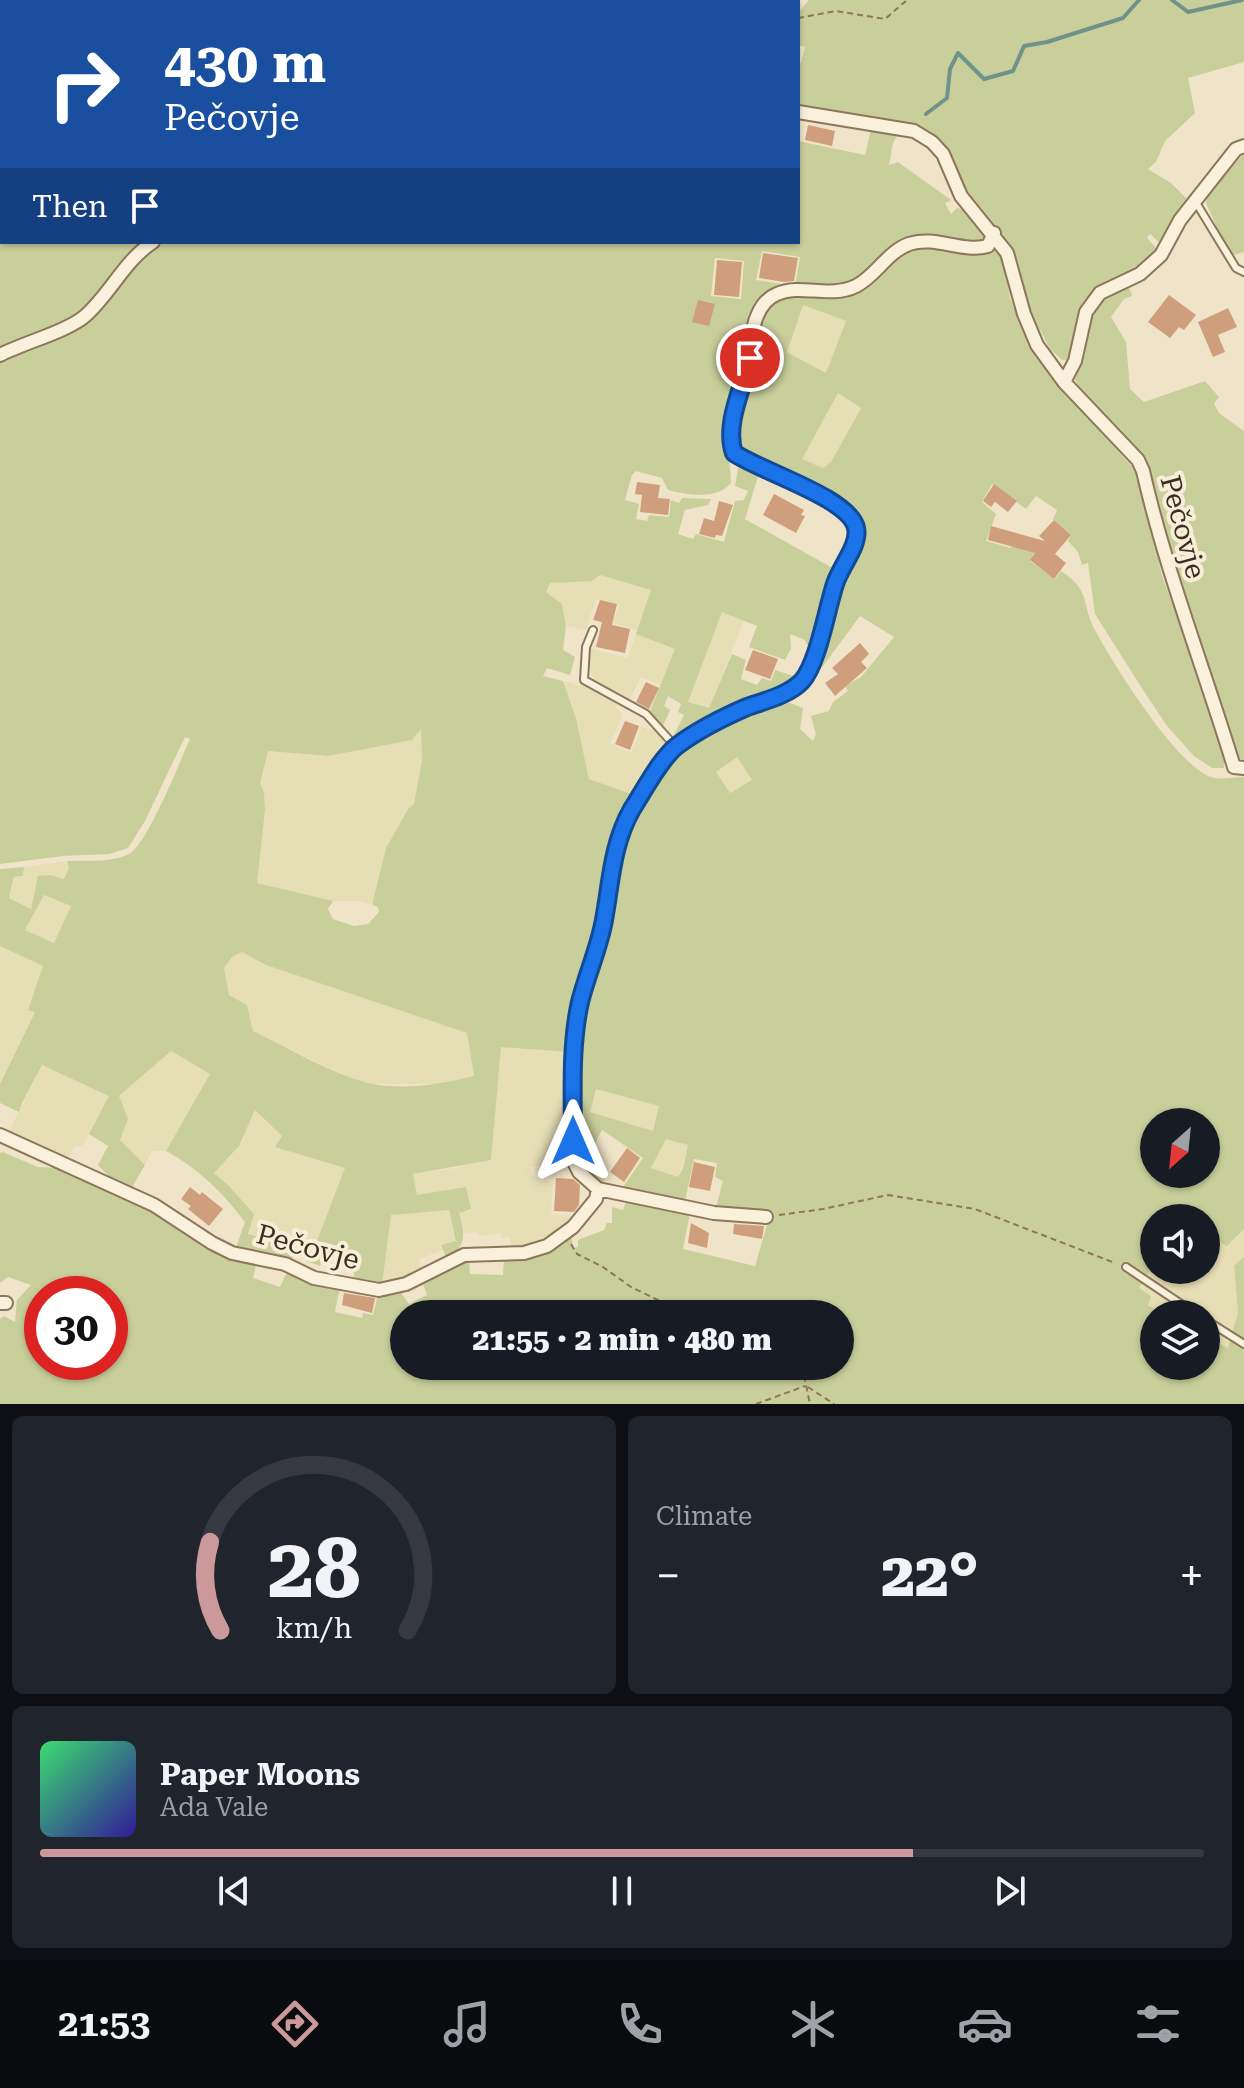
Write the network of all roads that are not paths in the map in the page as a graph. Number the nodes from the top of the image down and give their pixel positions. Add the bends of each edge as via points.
1 (800, 112) edge
2 (1244, 146) edge
3 (1195, 201) junction
4 (994, 233) junction
5 (151, 244) edge
6 (1244, 272) edge
7 (0, 355) edge
8 (1064, 382) junction
9 (593, 630) dead end
10 (675, 746) junction
11 (1244, 768) edge
12 (0, 1135) edge
13 (598, 1189) junction
14 (766, 1217) road end
15 (1126, 1267) road end
16 (1175, 1300) edge
17 (1220, 1329) edge
18 (1244, 1344) edge

1 - 4 street, Pečovje via 914,131 932,142 943,154 961,196
2 - 3 street
3 - 6 lane via 1236,268
3 - 8 street via 1161,255 1093,302
4 - 8 street, Pečovje via 1007,253 1037,345
4 - 10 street via 988,246 974,250 934,242 911,244 845,291 789,290 764,303 755,319 730,429 734,453 842,509 856,527 856,539 836,581 804,679
5 - 7 street via 83,318
8 - 11 street, Pečovje via 1138,460 1234,767
9 - 10 lane via 584,680 646,714
10 - 13 street via 620,834 604,922 578,1014 574,1162
12 - 13 street, Pečovje via 154,1205 232,1253 285,1264 314,1278 379,1290 406,1284 464,1255 524,1253 547,1246 573,1227
13 - 14 street via 714,1213
15 - 16 lane
17 - 18 lane

